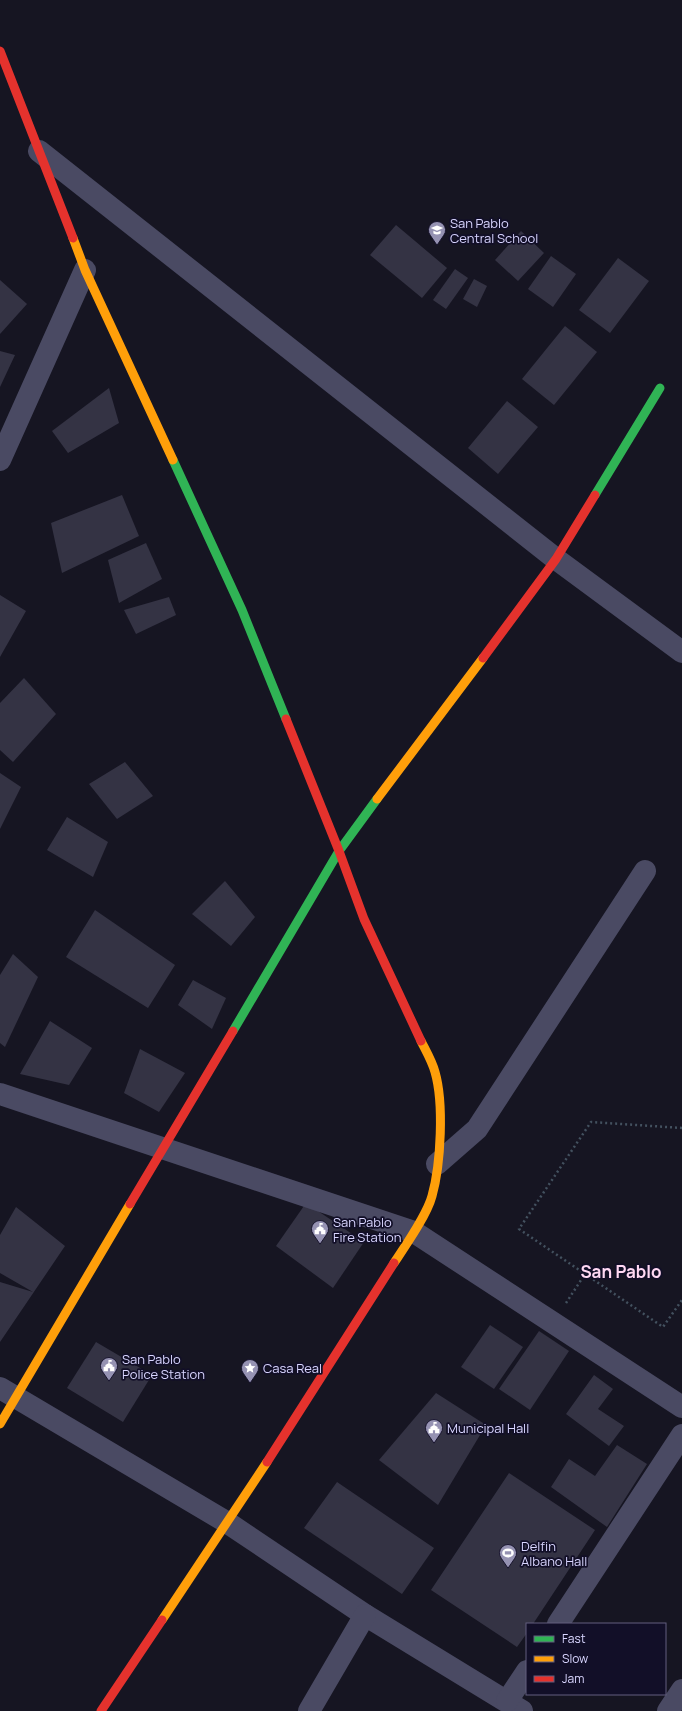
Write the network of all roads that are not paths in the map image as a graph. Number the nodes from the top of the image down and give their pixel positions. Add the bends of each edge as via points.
1 (0, 51) edge
2 (39, 151) junction
3 (84, 270) junction
4 (660, 388) dead end
5 (0, 460) edge
6 (556, 559) junction
7 (682, 652) edge
8 (339, 851) junction
9 (645, 871) dead end
10 (0, 1094) edge
11 (164, 1148) junction
12 (438, 1164) junction
13 (414, 1232) junction
14 (8, 1393) edge
15 (682, 1407) edge
16 (0, 1424) edge
17 (682, 1436) edge
18 (228, 1523) junction
19 (365, 1615) junction
20 (559, 1623) edge
21 (526, 1674) edge
22 (682, 1690) edge
23 (515, 1706) edge
24 (101, 1711) edge
25 (309, 1711) edge
26 (668, 1711) edge

1 - 2 street
2 - 3 street
2 - 6 street
3 - 5 street
3 - 8 street via 242,610
4 - 6 street
6 - 7 street
6 - 8 street
8 - 11 street
8 - 12 street via 364,919 435,1071 441,1111
9 - 12 street via 477,1130
10 - 11 street
11 - 13 street
11 - 14 street
12 - 13 street via 432,1197
13 - 15 street
13 - 18 street
14 - 16 street
14 - 18 street
17 - 20 street
18 - 19 street
18 - 24 street
19 - 23 street
19 - 25 street
21 - 23 street
22 - 26 street

